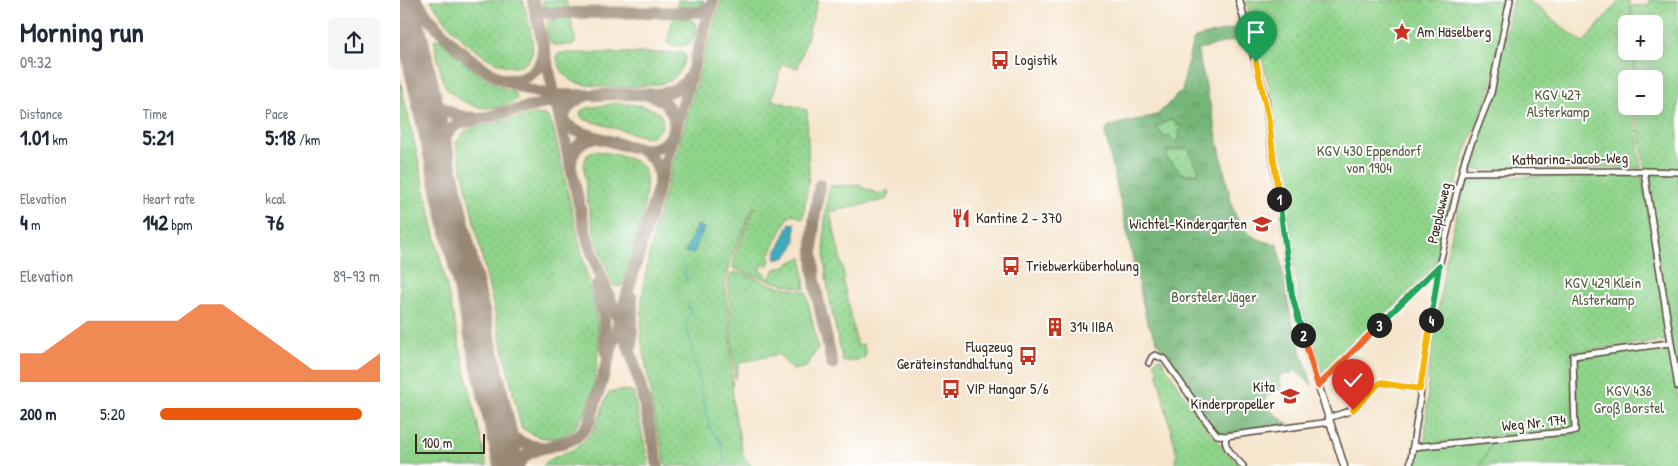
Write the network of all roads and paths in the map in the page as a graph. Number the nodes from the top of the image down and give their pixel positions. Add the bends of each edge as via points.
1 (1239, 0) edge
2 (1510, 0) edge
3 (1644, 171) junction
4 (1462, 172) junction
5 (1678, 172) edge
6 (1439, 266) junction
7 (1670, 342) junction
8 (1149, 363) dead end
9 (1318, 386) junction
10 (1678, 387) edge
11 (1420, 389) junction
12 (1329, 420) junction
13 (1226, 436) junction
14 (1412, 447) junction
15 (1243, 466) edge
16 (1344, 466) edge
17 (1410, 466) edge

1 - 9 street via 1265,97 1292,295
2 - 4 street, Paeplowweg via 1491,93
3 - 4 street, Katharina-Jacob-Weg
3 - 5 street, Katharina-Jacob-Weg
3 - 7 street
4 - 6 street, Paeplowweg
6 - 9 street
6 - 11 street, Paeplowweg
7 - 10 street
7 - 14 street, Weg Nr. 174 via 1573,356 1575,431
8 - 13 street via 1155,355 1164,359 1217,435
9 - 12 street
11 - 12 street via 1380,383 1353,410
11 - 14 street, Paeplowweg
12 - 13 street
12 - 16 street
13 - 15 street via 1225,445
14 - 17 street, Paeplowweg

